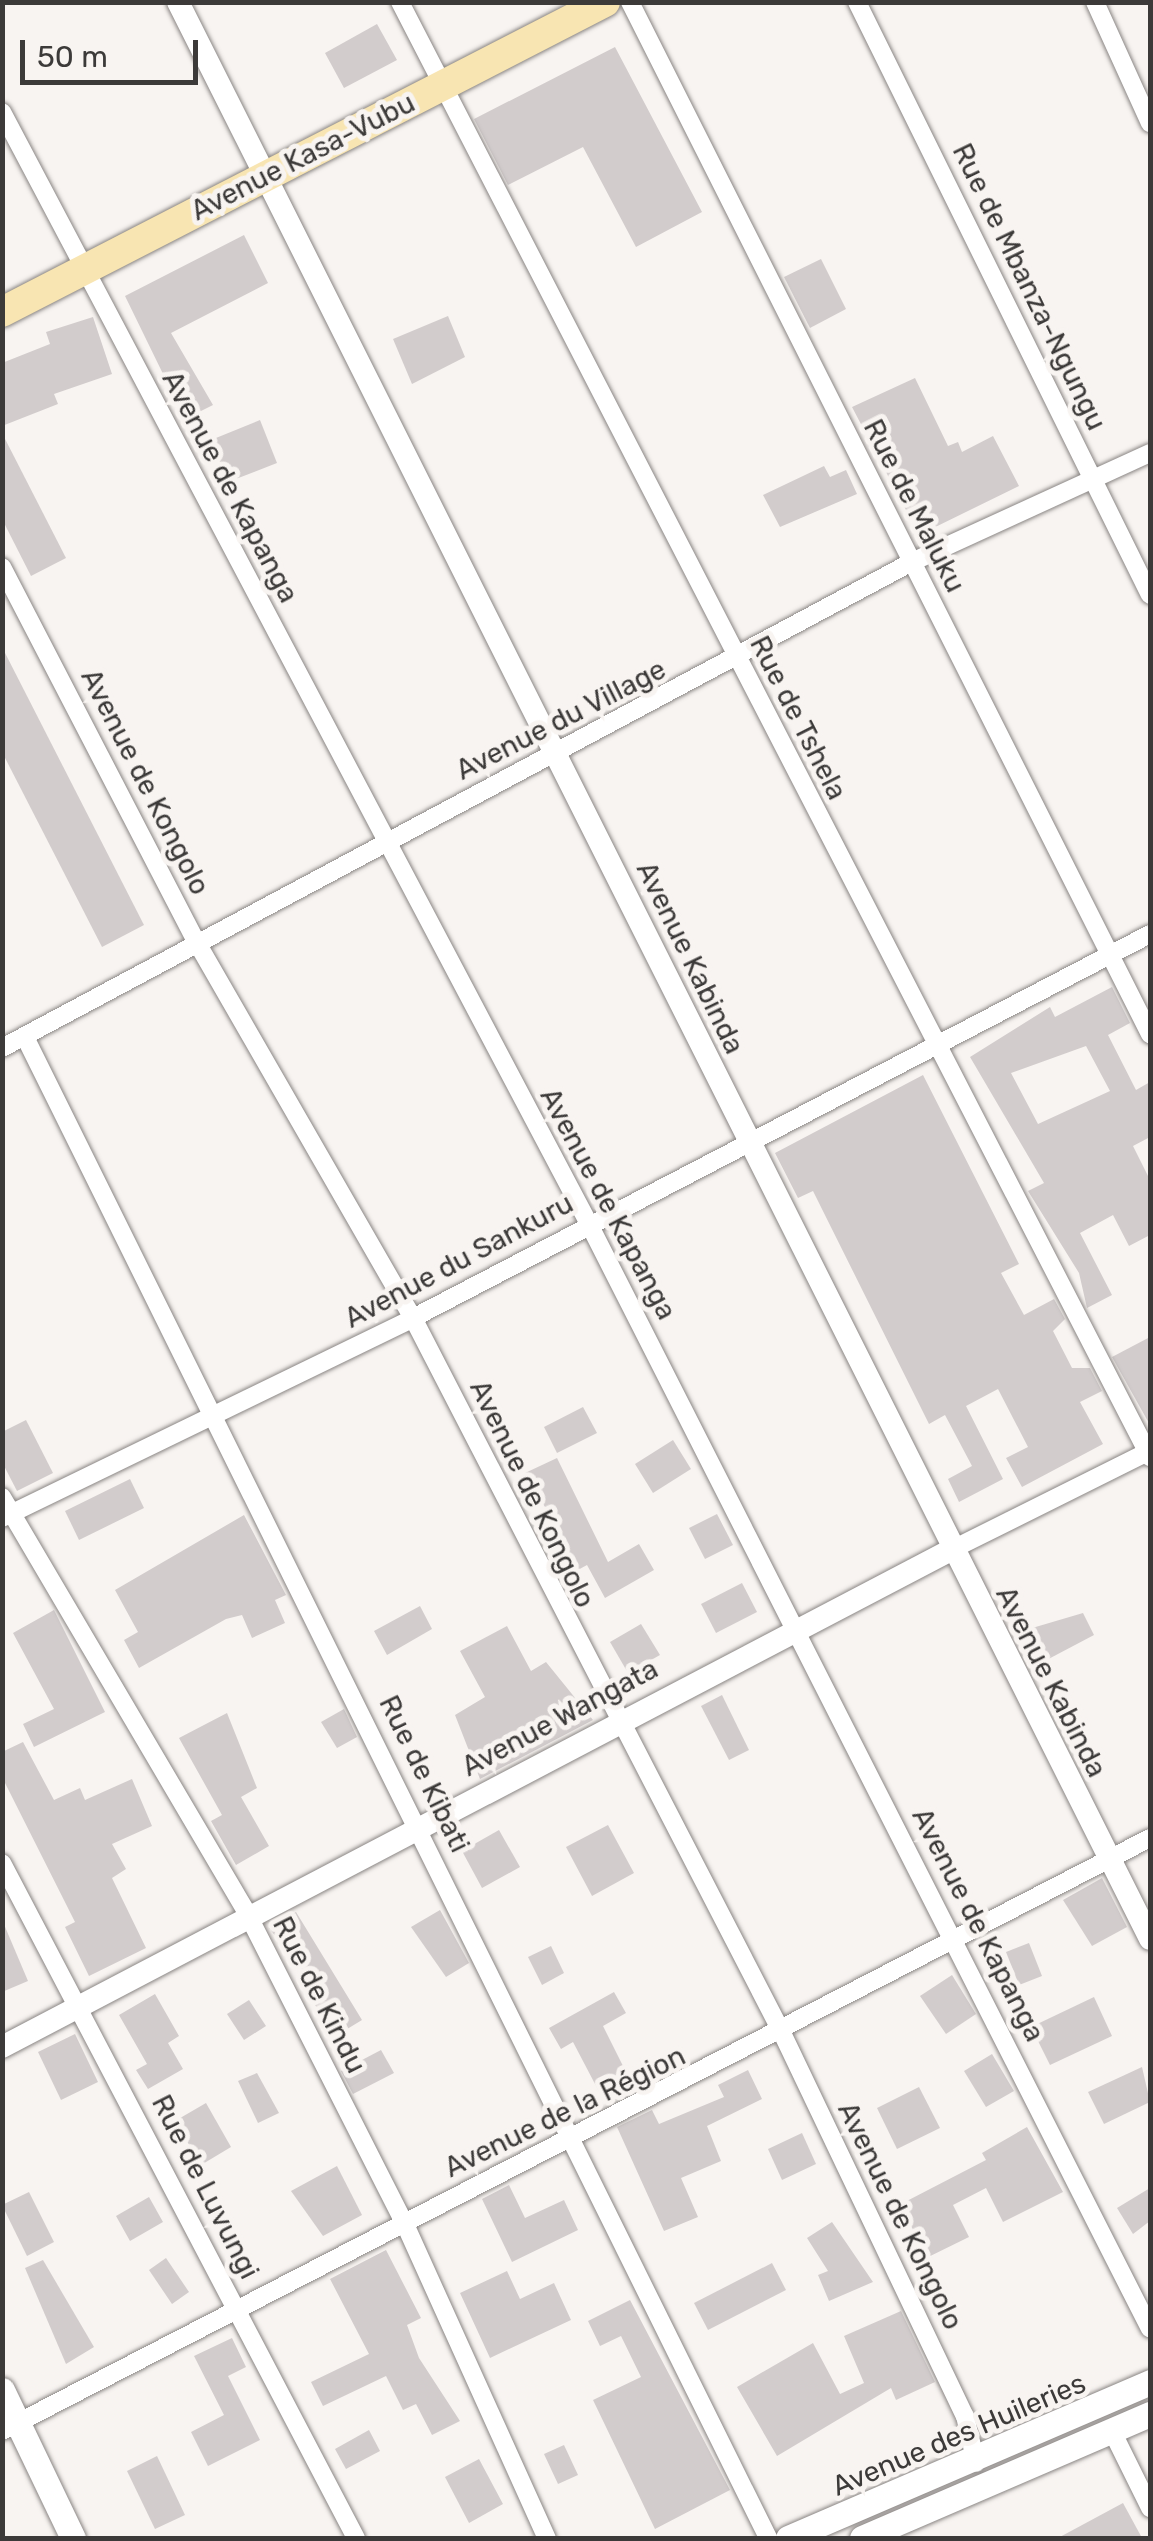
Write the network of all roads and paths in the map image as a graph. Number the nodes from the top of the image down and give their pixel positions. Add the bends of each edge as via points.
1 (178, 2) edge
2 (400, 2) edge
3 (606, 2) edge
4 (630, 2) edge
5 (857, 2) edge
6 (1095, 2) edge
7 (437, 88) junction
8 (2, 112) edge
9 (1150, 122) edge
10 (265, 176) junction
11 (84, 269) junction
12 (2, 312) edge
13 (1150, 453) edge
14 (1096, 483) junction
15 (912, 562) junction
16 (2, 567) edge
17 (1150, 596) edge
18 (737, 659) junction
19 (558, 755) junction
20 (384, 840) junction
21 (1150, 934) edge
22 (196, 942) junction
23 (1110, 955) junction
24 (1150, 1034) edge
25 (25, 1037) junction
26 (935, 1044) junction
27 (2, 1048) edge
28 (748, 1144) junction
29 (588, 1222) junction
30 (414, 1318) junction
31 (218, 1416) junction
32 (1150, 1454) edge
33 (5, 1510) edge
34 (949, 1551) junction
35 (794, 1629) junction
36 (615, 1724) junction
37 (420, 1826) junction
38 (1150, 1838) edge
39 (1109, 1860) junction
40 (2, 1863) edge
41 (247, 1913) junction
42 (1150, 1939) edge
43 (955, 1940) junction
44 (80, 2005) junction
45 (783, 2034) junction
46 (2, 2047) edge
47 (570, 2142) junction
48 (404, 2222) junction
49 (239, 2311) junction
50 (1150, 2329) edge
51 (1150, 2382) edge
52 (2, 2390) edge
53 (1150, 2414) edge
54 (10, 2426) edge
55 (1112, 2433) junction
56 (976, 2462) junction
57 (1150, 2508) edge
58 (62, 2526) edge
59 (892, 2532) edge
60 (73, 2538) edge
61 (356, 2538) edge
62 (547, 2538) edge
63 (768, 2538) edge
64 (788, 2538) edge
65 (862, 2538) edge

1 - 10 street, Avenue Kabinda
2 - 7 street, Rue de Tshela
3 - 7 main road, Avenue Kasa-Vubu
4 - 15 street, Rue de Maluku
5 - 14 street, Rue de Mbanza-Ngungu
6 - 9 street
7 - 10 main road, Avenue Kasa-Vubu
7 - 18 street, Rue de Tshela
8 - 11 street, Avenue de Kapanga
10 - 11 main road, Avenue Kasa-Vubu
10 - 19 street, Avenue Kabinda
11 - 12 main road, Avenue Kasa-Vubu
11 - 20 street, Avenue de Kapanga
13 - 14 street, Avenue du Village
14 - 15 street, Avenue du Village
14 - 17 street, Rue de Mbanza-Ngungu
15 - 18 street, Avenue du Village
15 - 23 street, Rue de Maluku
16 - 22 street, Avenue de Kongolo
18 - 19 street, Avenue du Village
18 - 26 street, Rue de Tshela
19 - 20 street, Avenue du Village
19 - 28 street, Avenue Kabinda
20 - 22 street, Avenue du Village
20 - 29 street, Avenue de Kapanga
21 - 23 street, Avenue du Sankuru
22 - 25 street, Avenue du Village
22 - 30 street, Avenue de Kongolo
23 - 24 street, Rue de Maluku
23 - 26 street, Avenue du Sankuru
25 - 27 street, Avenue du Village
25 - 31 street, Rue de Kibati
26 - 28 street, Avenue du Sankuru
26 - 32 street, Rue de Tshela
28 - 29 street, Avenue du Sankuru
28 - 34 street, Avenue Kabinda
29 - 30 street, Avenue du Sankuru
29 - 35 street, Avenue de Kapanga
30 - 31 street, Avenue du Sankuru
30 - 36 street, Avenue de Kongolo
31 - 33 street, Avenue du Sankuru
31 - 37 street, Rue de Kibati
32 - 34 street, Avenue Wangata
33 - 41 street, Rue de Kindu
34 - 35 street, Avenue Wangata
34 - 39 street, Avenue Kabinda
35 - 36 street, Avenue Wangata
35 - 43 street, Avenue de Kapanga
36 - 37 street, Avenue Wangata
36 - 45 street, Avenue de Kongolo
37 - 41 street, Avenue Wangata
37 - 47 street, Rue de Kibati
38 - 39 street, Avenue de la Région
39 - 42 street, Avenue Kabinda
39 - 43 street, Avenue de la Région
40 - 44 street, Rue de Luvungi
41 - 44 street, Avenue Wangata
41 - 48 street, Rue de Kindu
43 - 45 street, Avenue de la Région
43 - 50 street, Avenue de Kapanga
44 - 46 street, Avenue Wangata
44 - 49 street, Rue de Luvungi
45 - 47 street, Avenue de la Région
45 - 56 street, Avenue de Kongolo via 965,2416
47 - 48 street, Avenue de la Région
47 - 63 street, Rue de Kibati
48 - 49 street, Avenue de la Région
48 - 62 street, Rue de Kindu
49 - 54 street, Avenue de la Région
49 - 61 street, Rue de Luvungi
51 - 56 main road, Avenue des Huileries
52 - 54 main road
53 - 55 main road, Avenue des Huileries
54 - 58 main road
55 - 57 street
55 - 59 main road, Avenue des Huileries
56 - 64 main road, Avenue des Huileries
58 - 60 main road
59 - 65 main road, Avenue des Huileries

